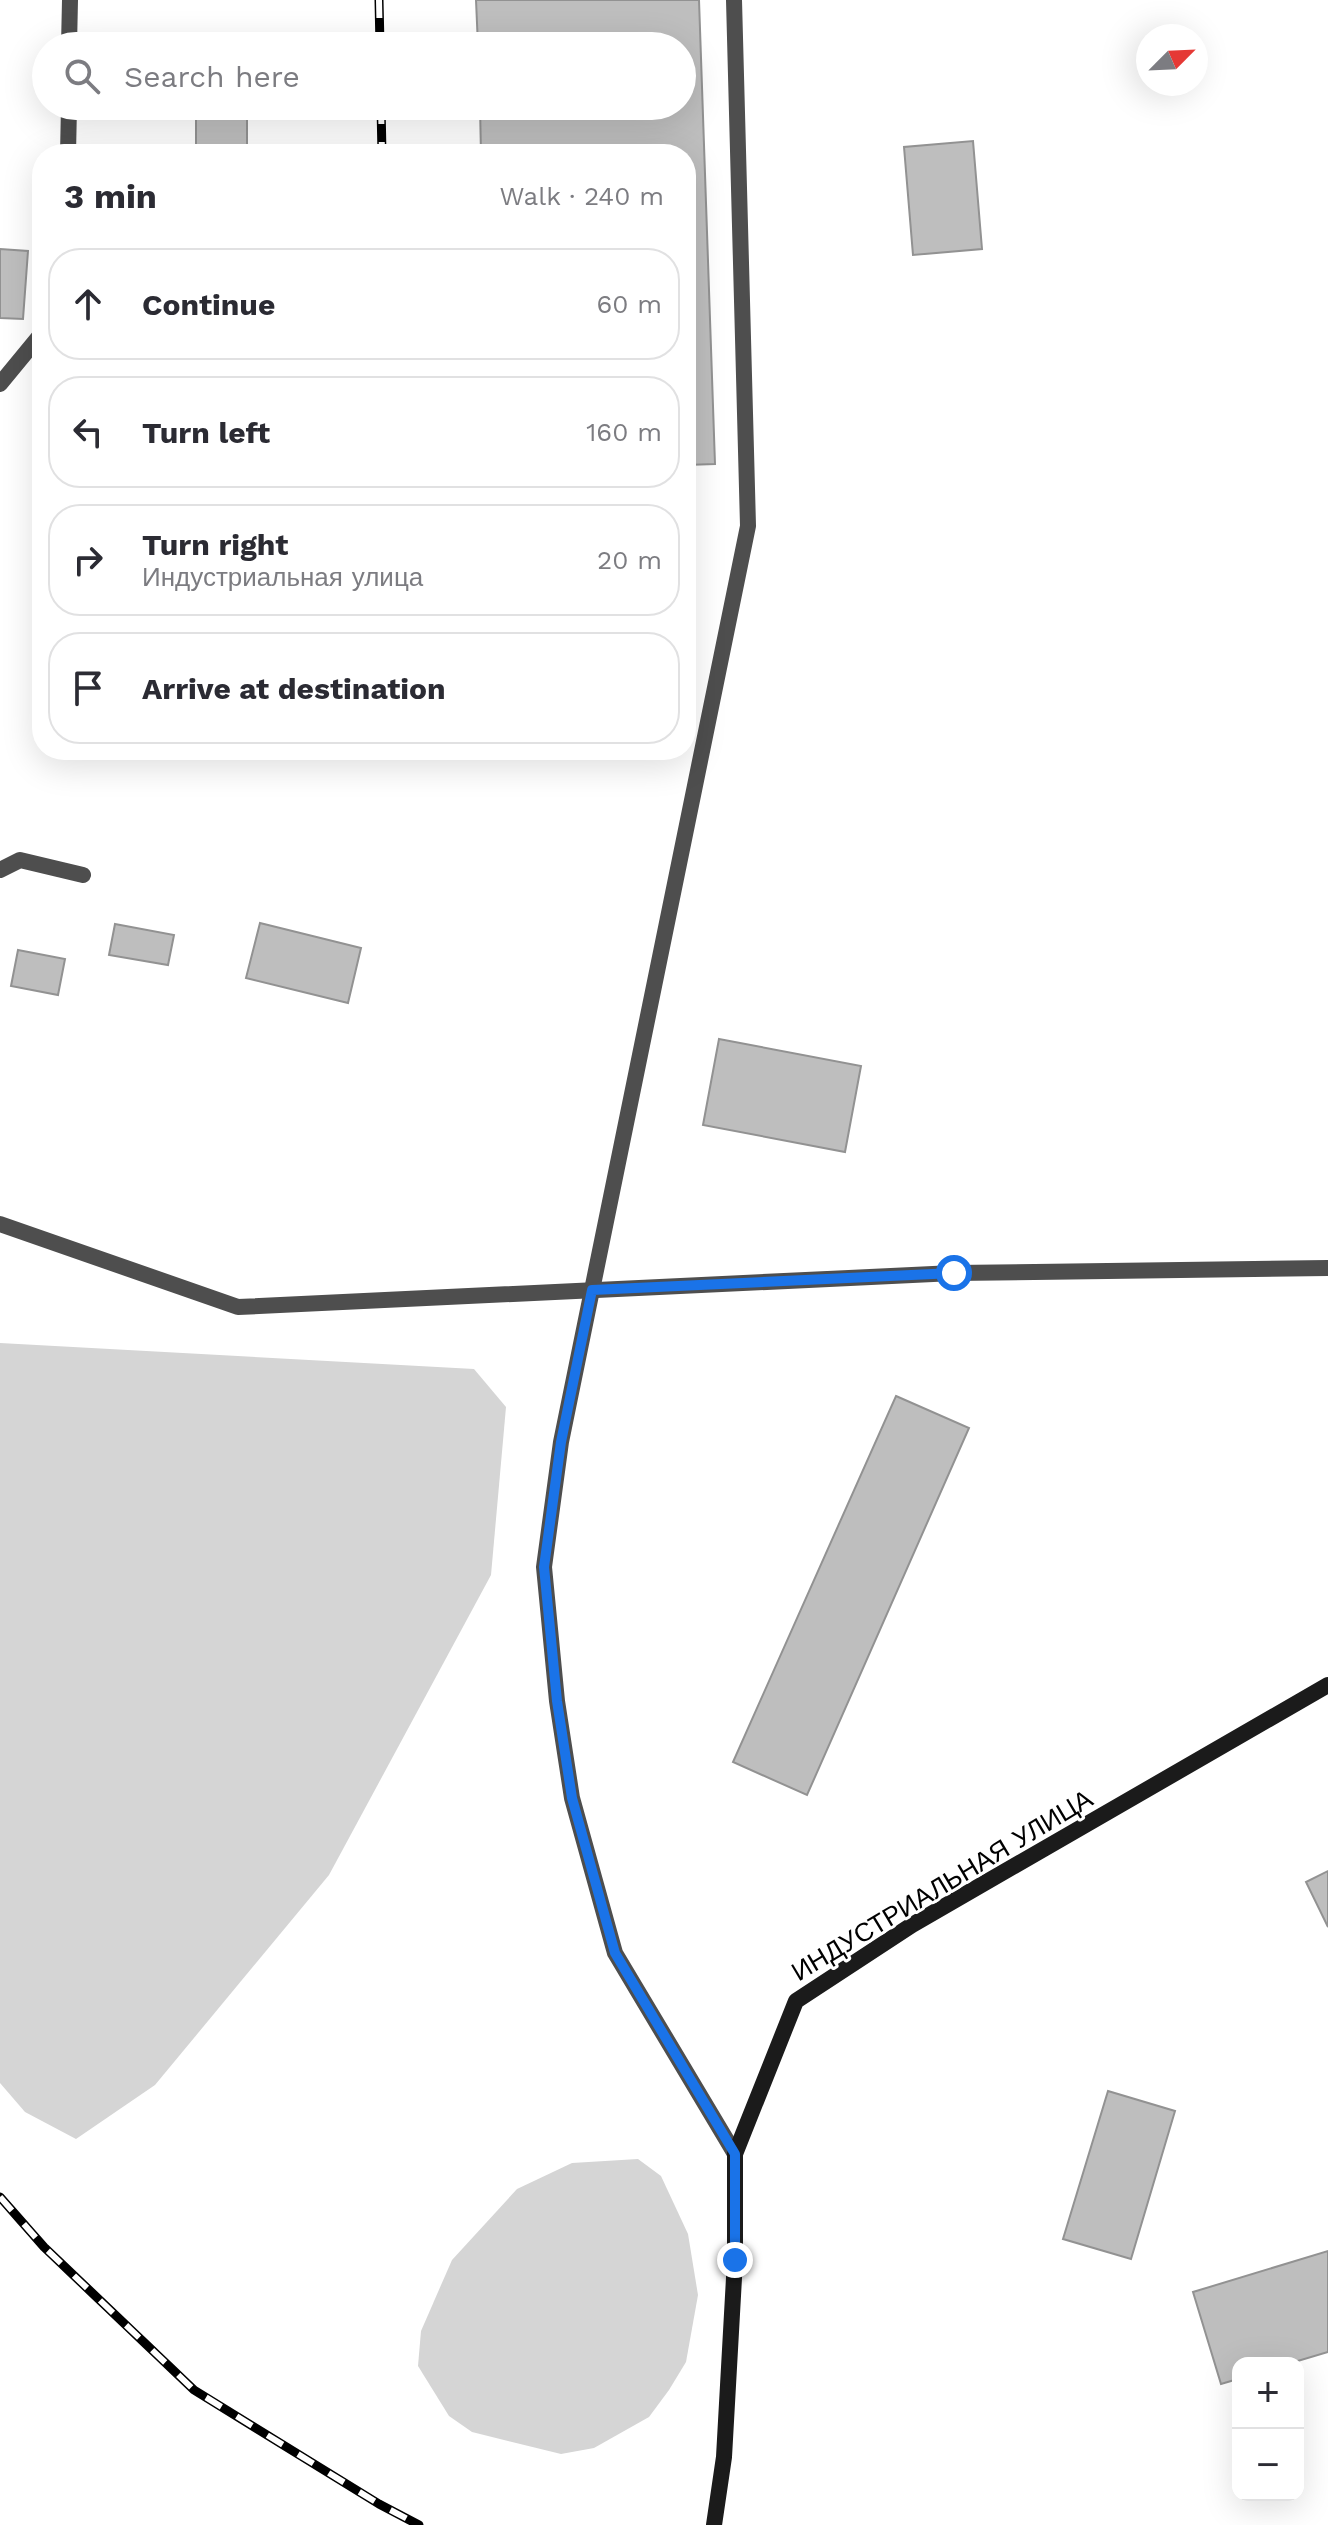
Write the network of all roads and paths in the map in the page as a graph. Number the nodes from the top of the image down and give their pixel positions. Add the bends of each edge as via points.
1 (70, 0) edge
2 (734, 0) edge
3 (69, 32) edge
4 (69, 120) edge
5 (68, 144) edge
6 (32, 345) edge
7 (0, 384) edge
8 (0, 870) edge
9 (83, 875) dead end
10 (0, 1224) edge
11 (1328, 1268) edge
12 (592, 1290) junction
13 (1328, 1685) edge
14 (735, 2154) junction
15 (714, 2525) edge

1 - 3 street
2 - 12 street via 748,526
4 - 5 street
6 - 7 street
8 - 9 street via 20,860
10 - 12 street via 238,1307
11 - 12 street via 954,1273
12 - 14 street via 561,1442 544,1567 572,1798 615,1953
13 - 14 main road, ИНДУСТРИАЛЬНАЯ УЛИЦА via 912,1925 796,2001
14 - 15 main road, ИНДУСТРИАЛЬНАЯ УЛИЦА via 735,2275 724,2457

